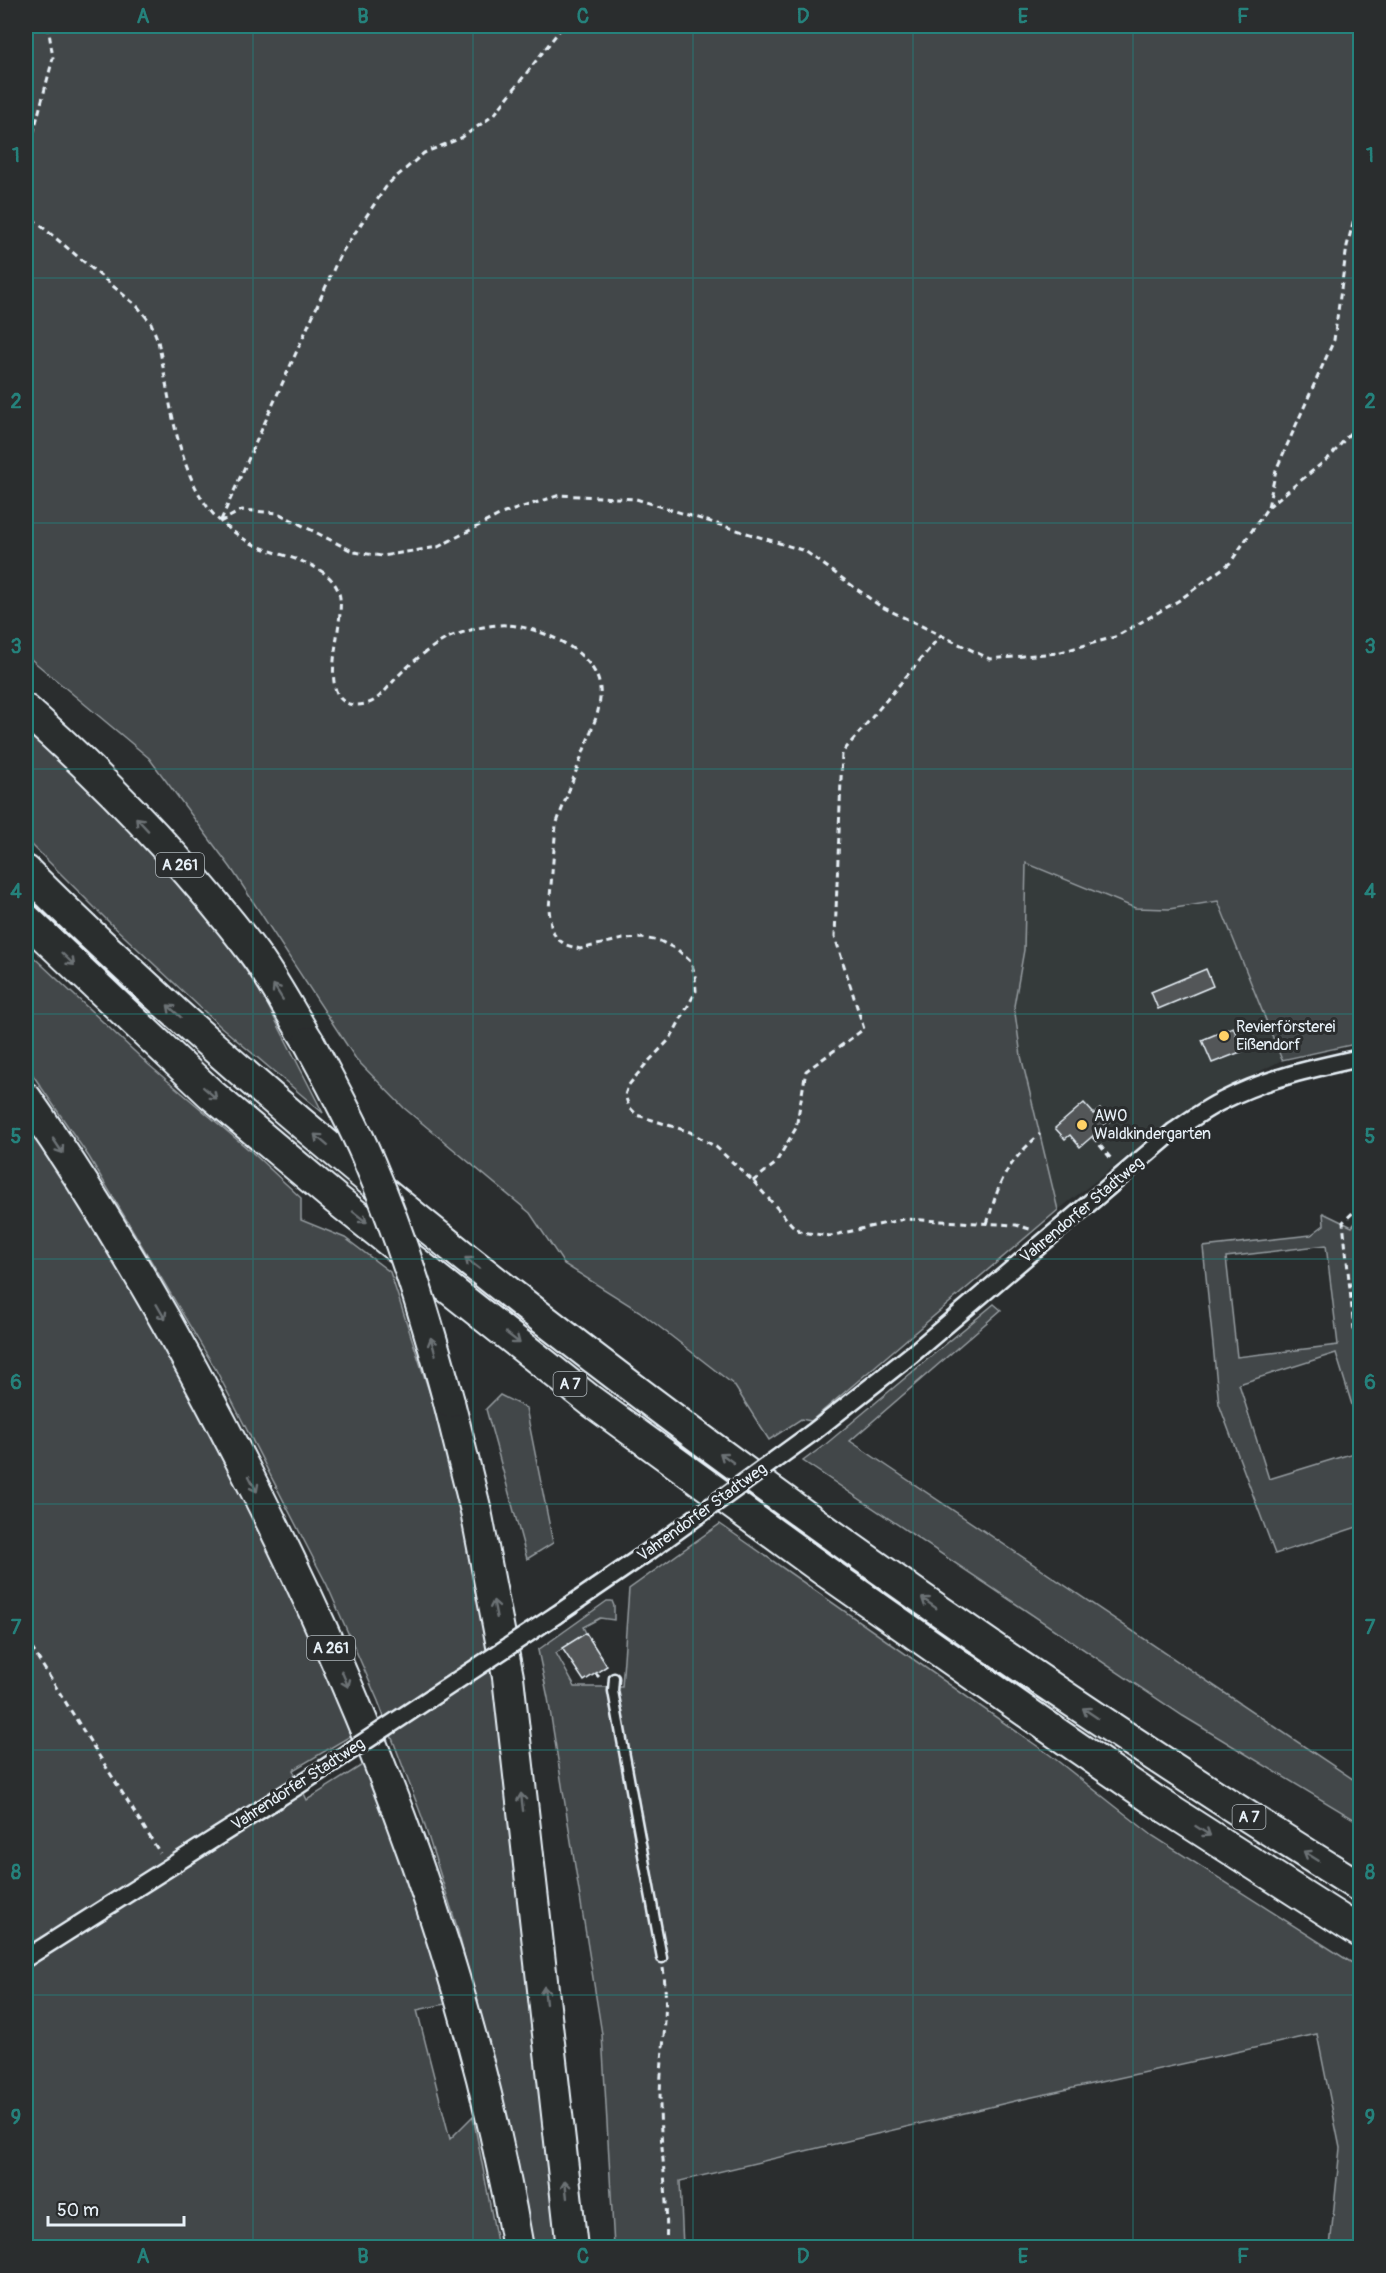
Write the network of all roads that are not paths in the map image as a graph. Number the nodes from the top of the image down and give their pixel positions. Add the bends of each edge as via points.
1 (26, 710) edge
2 (26, 871) edge
3 (26, 919) edge
4 (1360, 1058) edge
5 (26, 1098) edge
6 (614, 1678) dead end
7 (1360, 1887) edge
8 (1360, 1932) edge
9 (26, 1958) edge
10 (662, 1958) road end
11 (518, 2247) edge
12 (572, 2247) edge

12 -> 1 highway, A 261, bridge via 508,1677 477,1511 410,1269 353,1127 309,1042 254,954 185,870 77,755
7 -> 2 highway, A 7 via 1138,1746 951,1619 617,1377 341,1157 212,1046
3 -> 8 highway, A 7 via 211,1094 591,1401 1058,1734
4 - 9 street, Vahrendorfer Stadtweg, bridge via 1274,1079 1222,1100 1173,1132 911,1355 648,1552 299,1785
5 -> 11 highway, A 261 via 99,1209 182,1349 281,1540 337,1660 411,1843 462,1999 502,2162
6 - 10 lane via 613,1691

